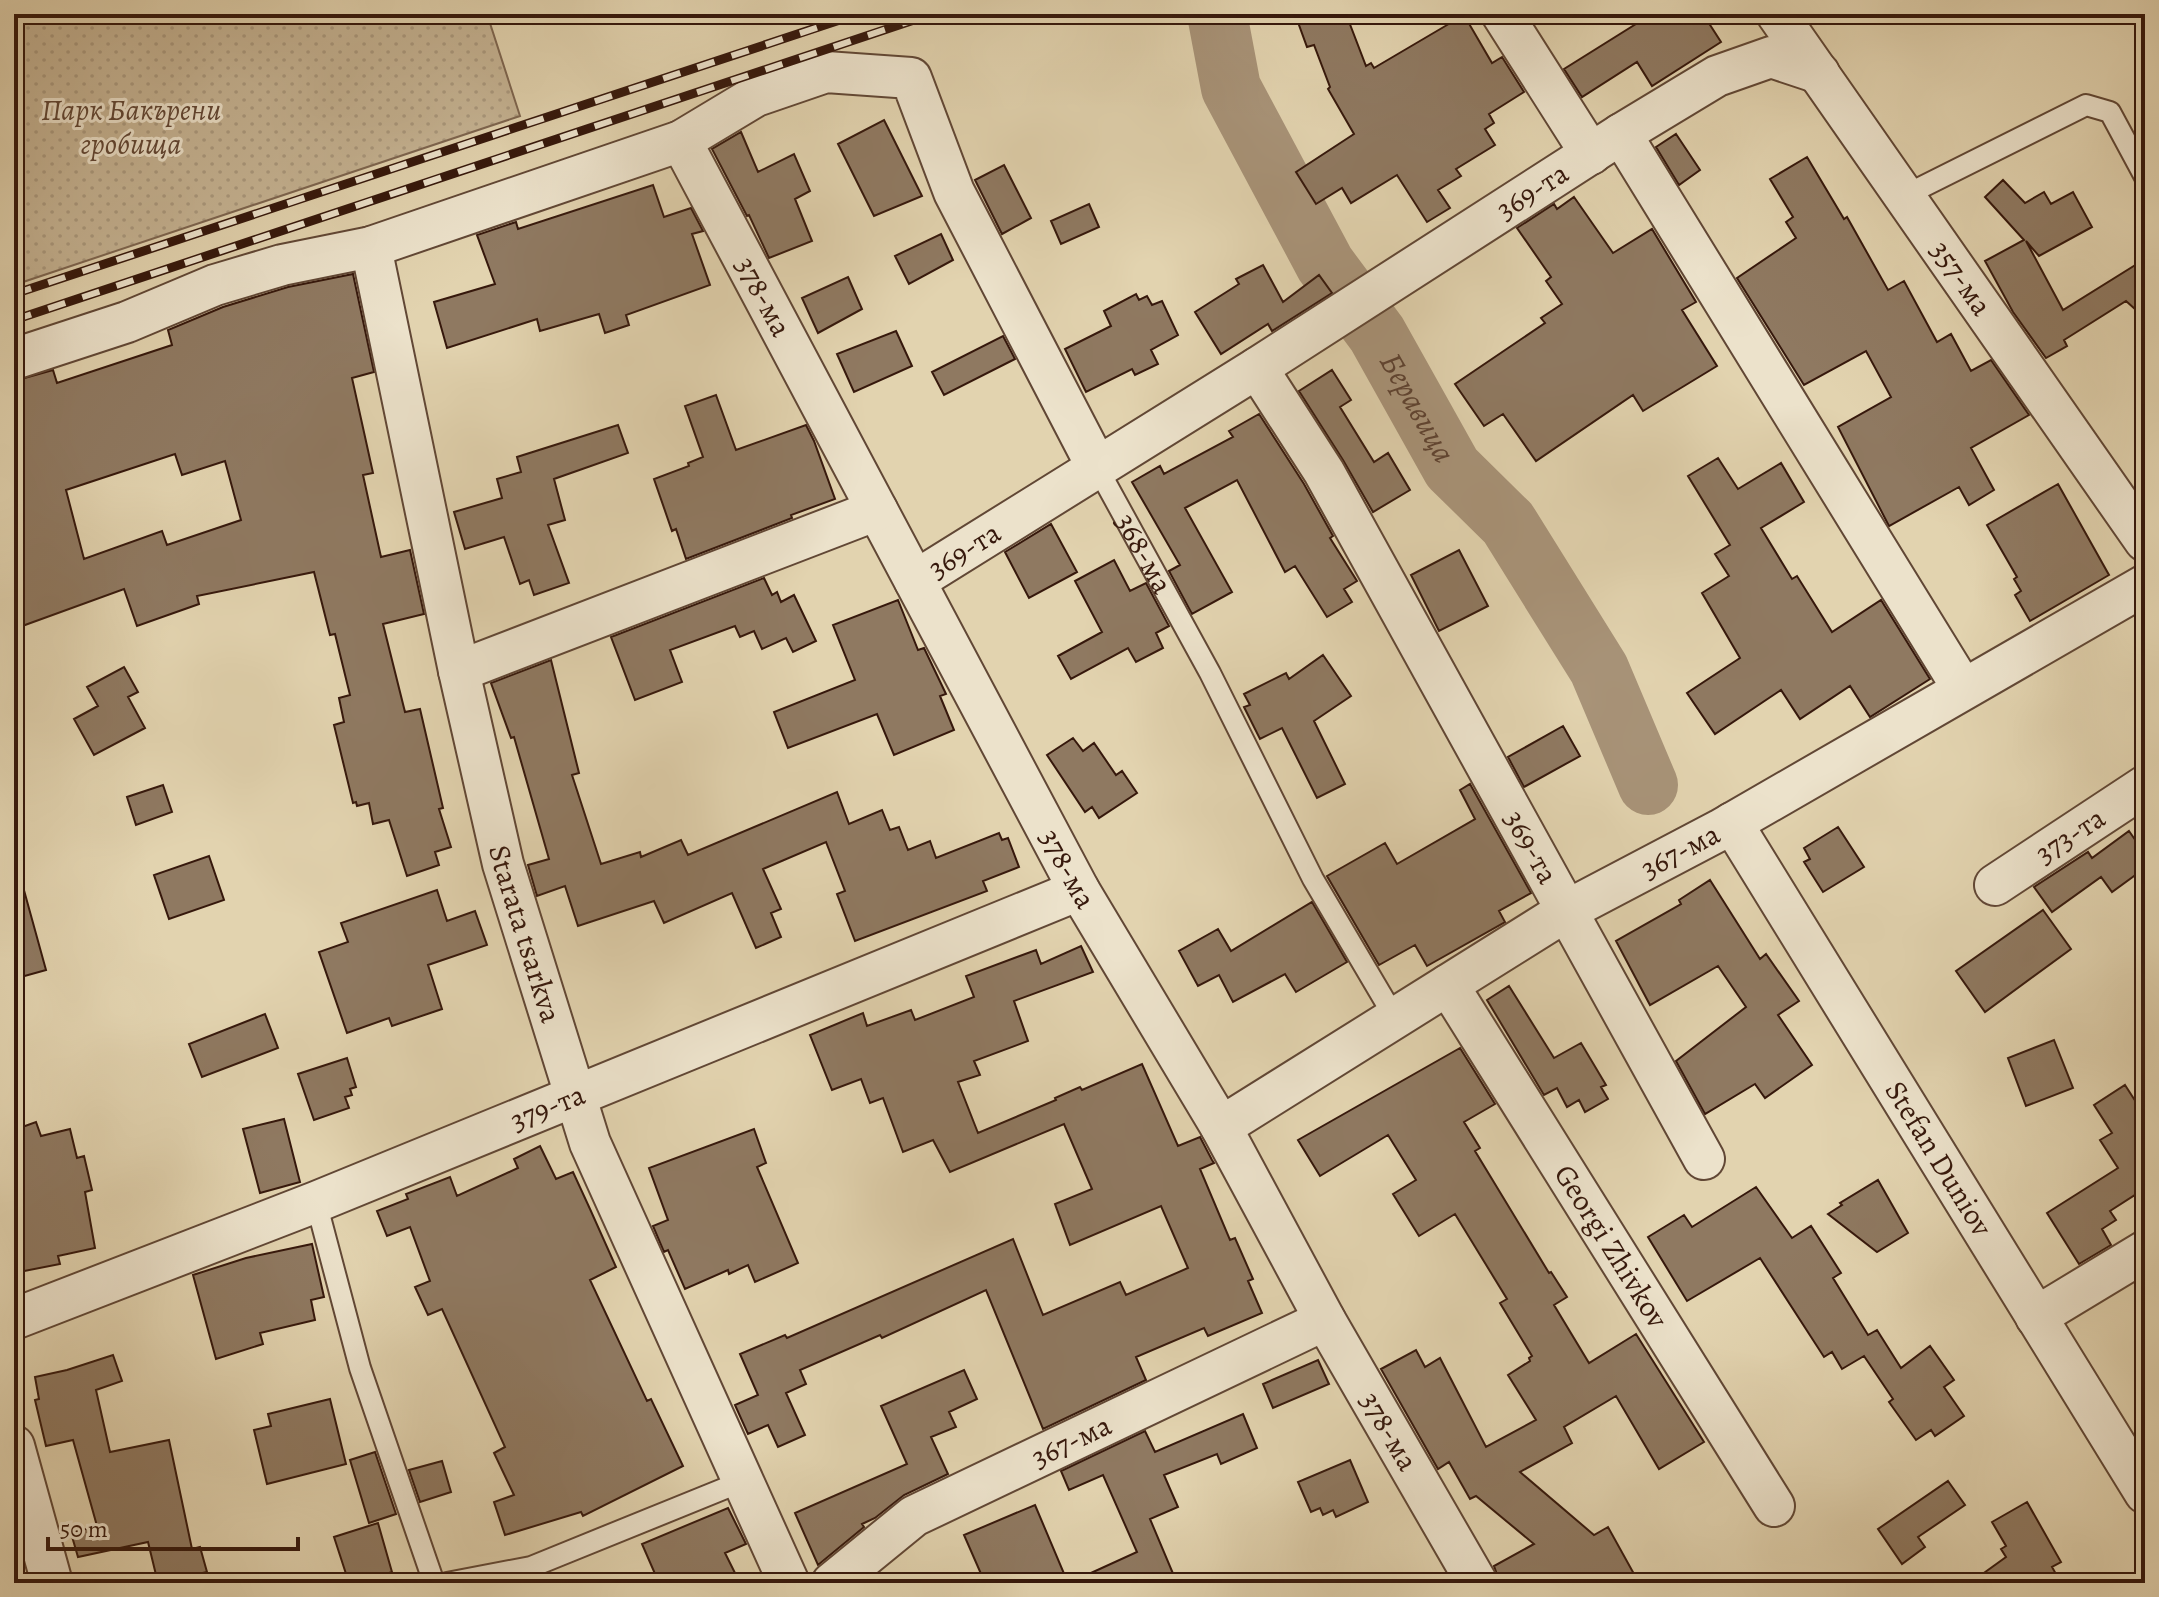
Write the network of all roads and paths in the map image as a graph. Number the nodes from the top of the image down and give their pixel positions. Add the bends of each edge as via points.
1 (1502, 14) edge
2 (1777, 14) edge
3 (1819, 73) junction
4 (681, 141) junction
5 (1606, 144) junction
6 (2145, 177) edge
7 (1904, 196) junction
8 (371, 247) junction
9 (14, 359) edge
10 (1257, 368) junction
11 (1098, 469) junction
12 (877, 510) junction
13 (2145, 541) edge
14 (915, 581) junction
15 (2145, 585) edge
16 (459, 671) junction
17 (1963, 689) junction
18 (2145, 786) edge
19 (1726, 826) junction
20 (1995, 885) dead end
21 (1079, 890) junction
22 (1566, 911) junction
23 (1448, 985) junction
24 (1395, 1018) junction
25 (576, 1096) junction
26 (1221, 1127) junction
27 (1704, 1159) dead end
28 (316, 1202) junction
29 (2145, 1251) edge
30 (2036, 1317) junction
31 (14, 1319) edge
32 (1325, 1320) junction
33 (14, 1446) edge
34 (743, 1481) junction
35 (2145, 1493) edge
36 (1774, 1506) dead end
37 (533, 1575) edge
38 (52, 1583) edge
39 (434, 1583) edge
40 (447, 1583) edge
41 (789, 1583) edge
42 (832, 1583) edge
43 (1477, 1583) edge

1 - 5 street
2 - 3 street, 357-ма
3 - 5 street, 369-та via 1771,57 1717,76
3 - 7 street, 357-ма
4 - 8 street
4 - 11 street, 368-ма via 756,96 826,72 911,78 954,192
4 - 12 street, 378-ма
5 - 10 street, 369-та
5 - 17 street
6 - 7 lane via 2110,112 2086,105
7 - 13 street, 357-ма
8 - 9 street via 228,281
8 - 16 street, Starata tsarkva
10 - 11 street, 369-та
10 - 22 street, 369-та via 1324,472
11 - 14 street, 369-та
11 - 24 lane, 368-ма via 1210,673 1313,879
12 - 14 street, 378-ма
12 - 16 street
14 - 21 street, 378-ма
15 - 17 street, 367-ма
16 - 25 street, Starata tsarkva via 503,864
17 - 19 street, 367-ма
18 - 20 street, 373-та
19 - 22 street, 367-ма
19 - 30 street, Stefan Duniov
21 - 25 street, 379-та
21 - 26 street, 378-ма
22 - 23 street, 367-ма
22 - 27 street
23 - 24 street, 367-ма
23 - 36 street, Georgi Zhivkov
24 - 26 street, 367-ма
25 - 28 street, 379-та
25 - 34 street, Starata tsarkva via 590,1143
26 - 32 street, 378-ма
28 - 31 street, 379-та
28 - 39 lane via 360,1368
29 - 30 street
30 - 35 street, Stefan Duniov
32 - 42 street, 367-ма via 914,1516
32 - 43 street, 378-ма
33 - 38 street
34 - 37 lane
34 - 41 street, Starata tsarkva
37 - 40 lane

